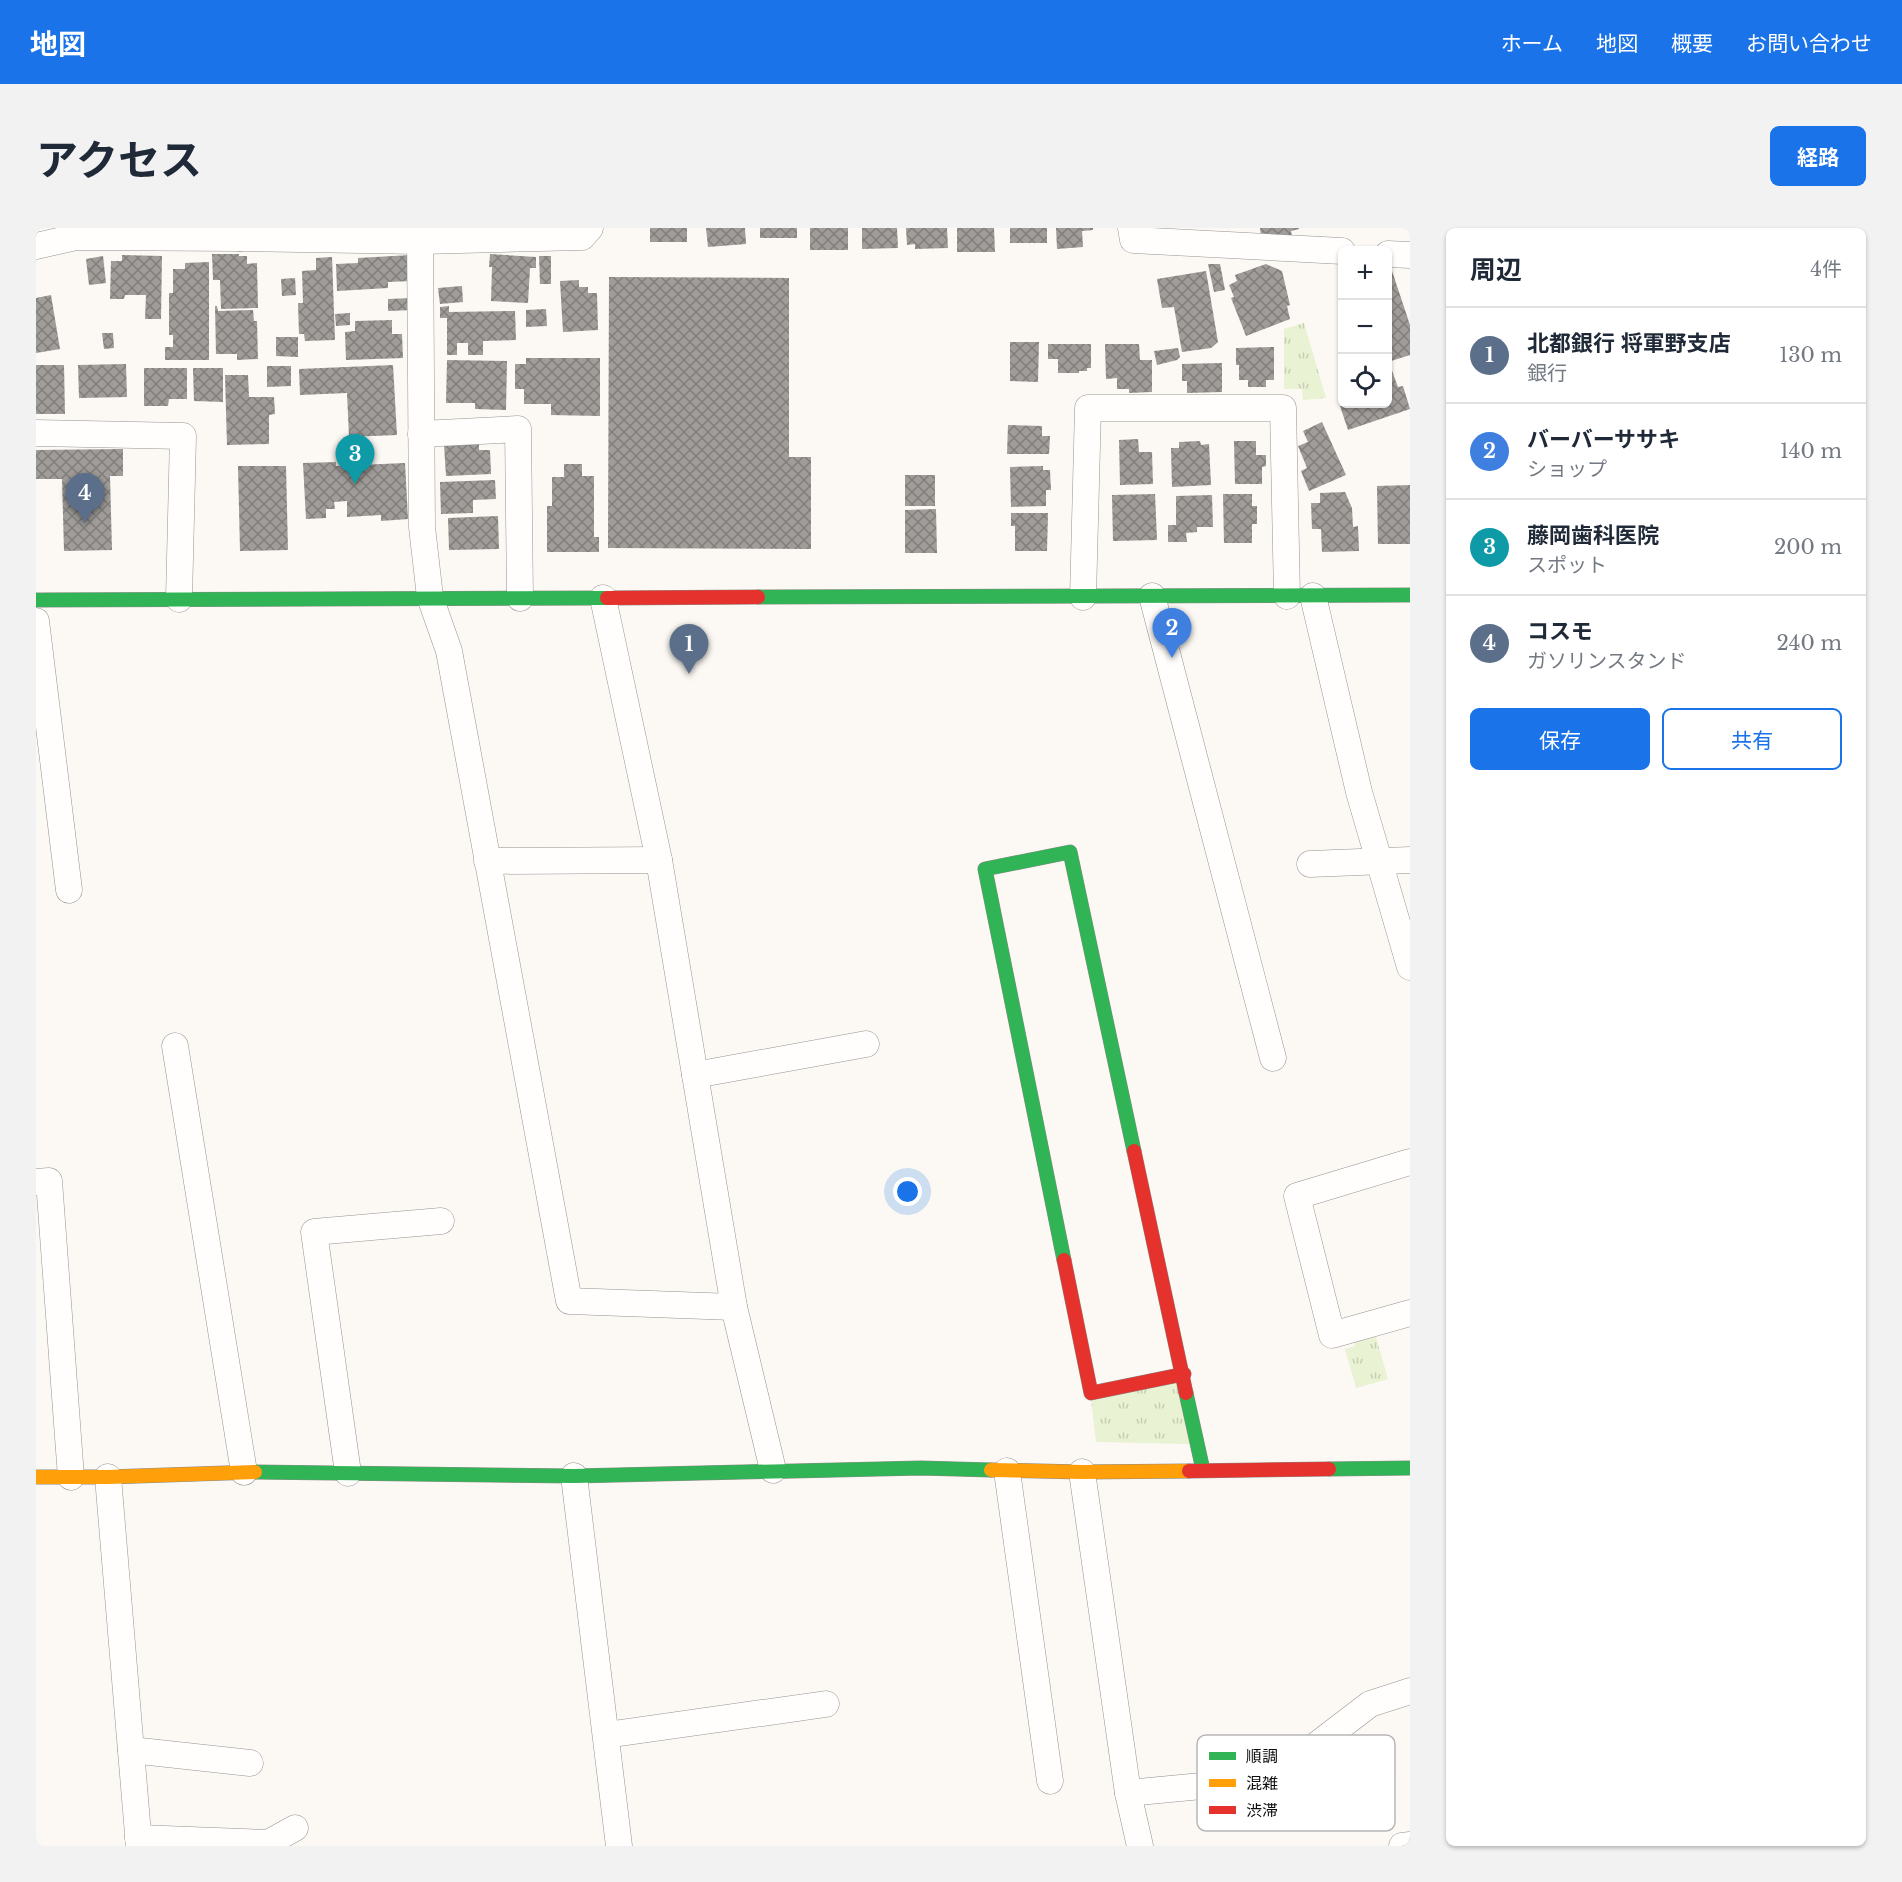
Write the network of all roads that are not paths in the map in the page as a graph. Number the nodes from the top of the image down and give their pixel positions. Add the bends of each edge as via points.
1 (590, 228) edge
2 (1131, 228) edge
3 (240, 233) edge
4 (421, 235) edge
5 (36, 246) edge
6 (1338, 251) edge
7 (1392, 254) edge
8 (1410, 255) edge
9 (36, 433) edge
10 (421, 434) junction
11 (1152, 596) junction
12 (1287, 596) junction
13 (1313, 596) junction
14 (1410, 596) edge
15 (430, 597) junction
16 (1083, 597) junction
17 (520, 598) junction
18 (603, 598) junction
19 (179, 599) junction
20 (36, 600) edge
21 (36, 621) edge
22 (659, 860) junction
23 (1410, 860) edge
24 (487, 861) junction
25 (1381, 861) junction
26 (1310, 864) dead end
27 (69, 890) dead end
28 (1410, 967) edge
29 (866, 1044) dead end
30 (175, 1046) dead end
31 (1273, 1058) dead end
32 (695, 1075) junction
33 (1410, 1162) edge
34 (36, 1182) edge
35 (441, 1221) dead end
36 (734, 1307) junction
37 (1410, 1313) edge
38 (1184, 1374) junction
39 (1410, 1468) edge
40 (773, 1470) junction
41 (1203, 1470) junction
42 (1007, 1471) junction
43 (244, 1472) junction
44 (348, 1473) junction
45 (1082, 1473) junction
46 (574, 1476) junction
47 (36, 1477) edge
48 (71, 1477) junction
49 (108, 1477) junction
50 (1410, 1691) edge
51 (826, 1704) dead end
52 (606, 1735) junction
53 (1329, 1735) edge
54 (131, 1750) junction
55 (250, 1763) dead end
56 (1050, 1781) dead end
57 (1197, 1786) edge
58 (1128, 1793) junction
59 (295, 1828) dead end
60 (139, 1842) edge
61 (1410, 1845) edge
62 (619, 1846) edge
63 (1140, 1846) edge
64 (1402, 1846) edge

1 - 4 street via 582,237
2 - 6 street via 1133,240
3 - 4 street
3 - 5 street via 76,237
4 - 10 street
7 - 8 street
9 - 19 street via 183,436
10 - 15 street via 422,527
10 - 17 street via 518,429
11 - 12 street
11 - 16 street
11 - 31 street
12 - 13 street
12 - 16 street via 1283,408 1088,408
13 - 14 street
13 - 25 street via 1359,792
15 - 17 street
15 - 19 street
15 - 24 street via 449,651
16 - 18 street
17 - 18 street
18 - 22 street
19 - 20 street
21 - 27 street
22 - 24 street
22 - 32 street
23 - 25 street
24 - 36 street via 568,1301
25 - 26 street
25 - 28 street
29 - 32 street
30 - 43 street
32 - 36 street
33 - 37 street via 1297,1196 1332,1335
34 - 48 street via 49,1181
35 - 44 street via 314,1232
36 - 40 street
38 - 38 street via 1070,852 985,869 1091,1393
38 - 41 street
39 - 41 street
40 - 42 street
40 - 46 street
41 - 45 street
42 - 45 street
42 - 56 street
43 - 44 street
43 - 49 street
44 - 46 street
45 - 58 street
46 - 52 street
47 - 48 street
48 - 49 street
49 - 54 street
50 - 53 street via 1370,1704
51 - 52 street
52 - 62 street
54 - 55 street
54 - 60 street
57 - 58 street
58 - 63 street
59 - 60 street via 268,1843
61 - 64 street

